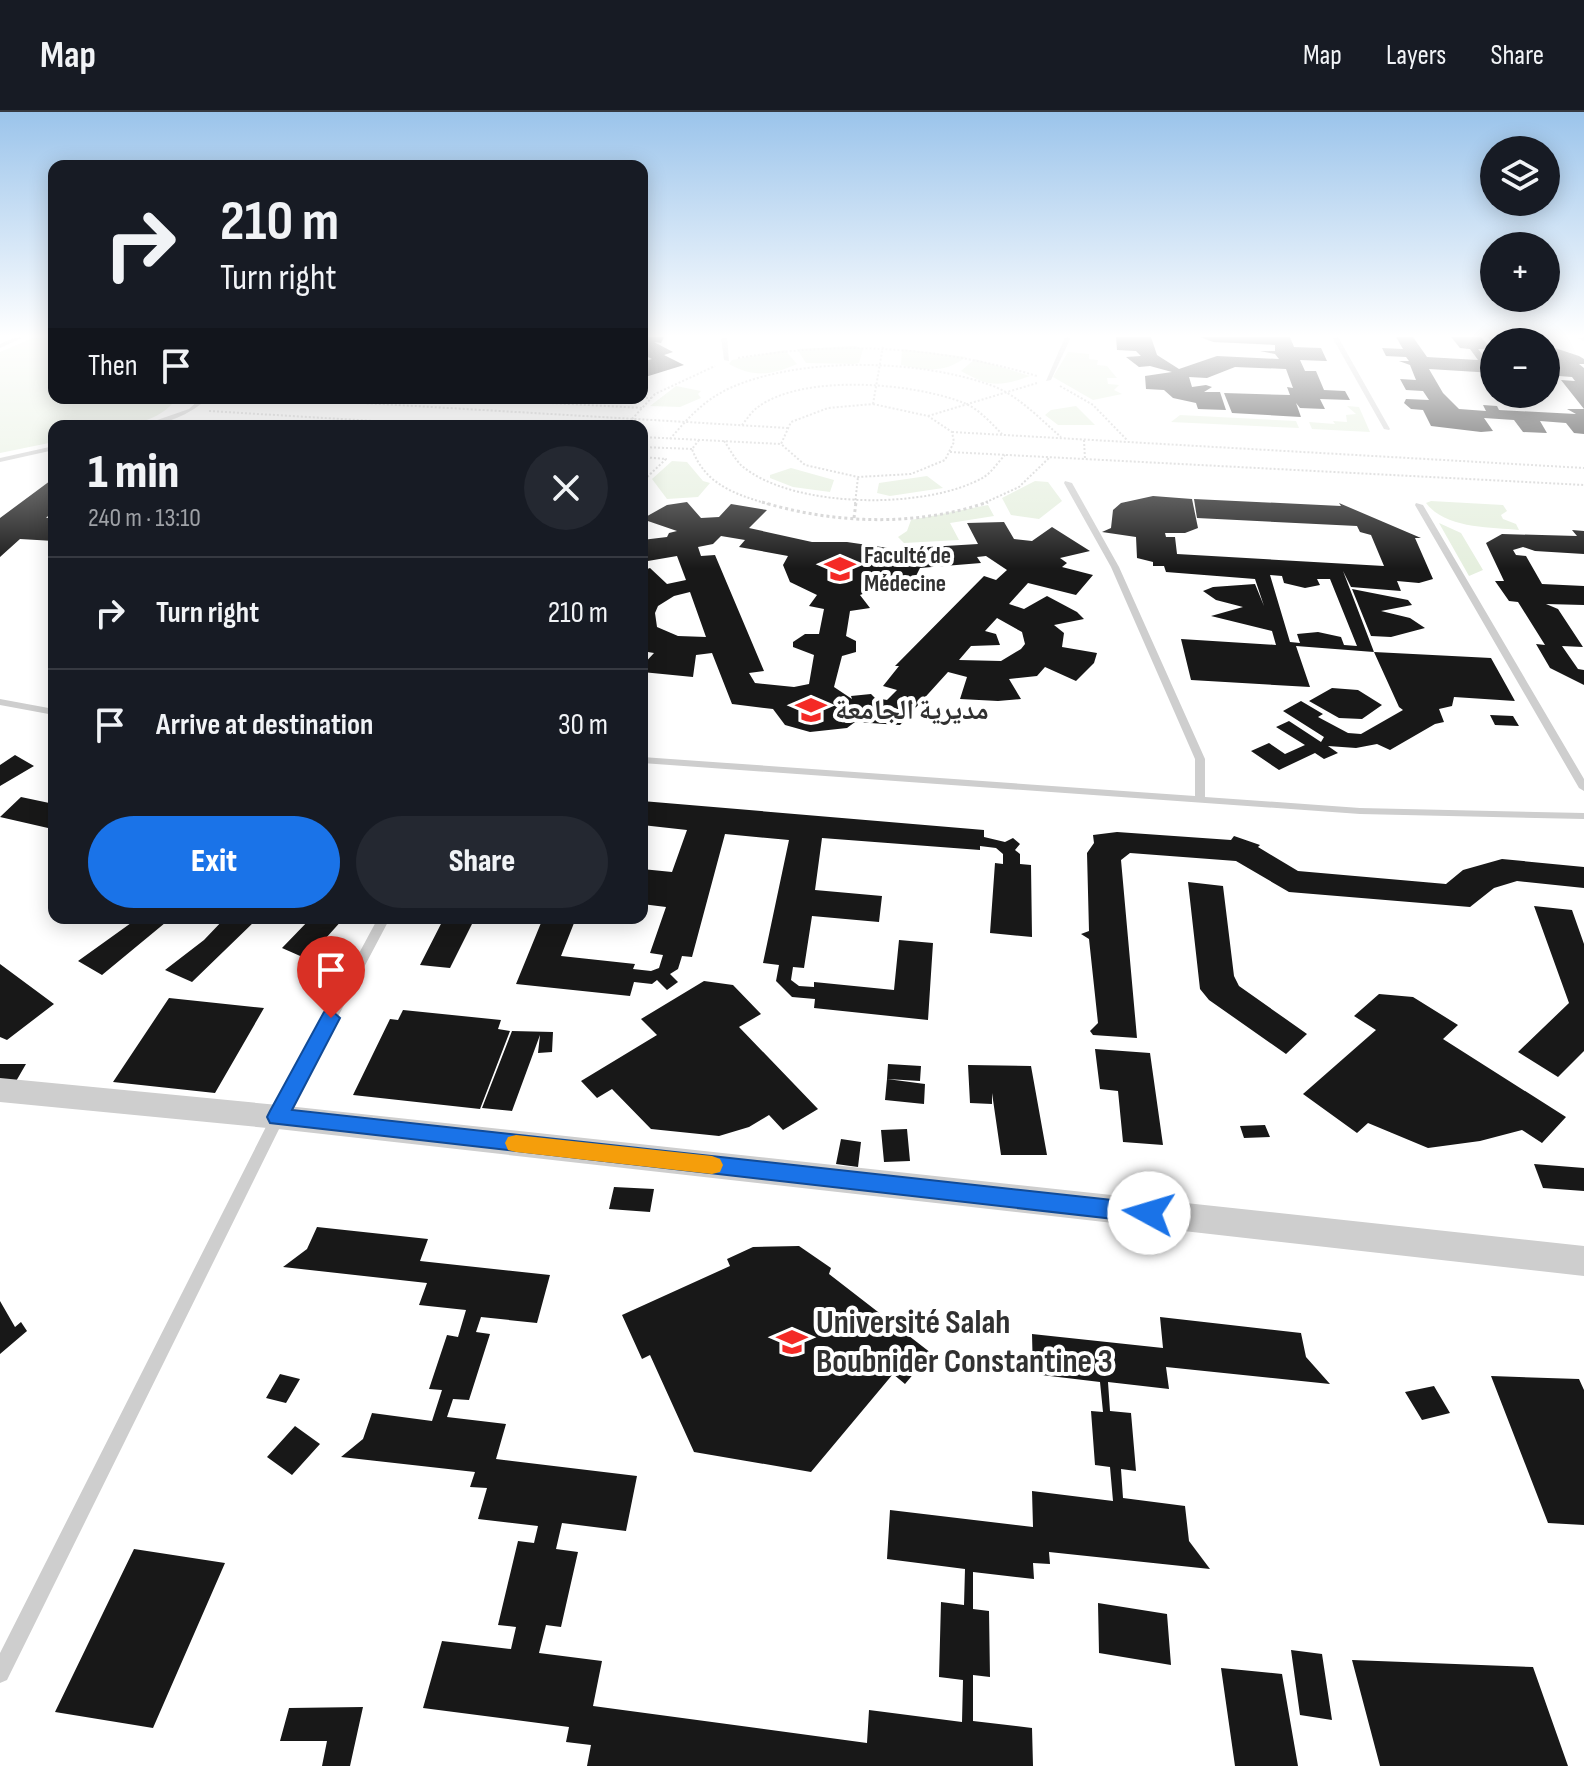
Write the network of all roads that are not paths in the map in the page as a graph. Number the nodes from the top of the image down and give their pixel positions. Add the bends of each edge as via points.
1 (1379, 414) edge
2 (1387, 429) dead end
3 (48, 449) edge
4 (0, 460) edge
5 (1068, 483) dead end
6 (1419, 505) dead end
7 (0, 702) edge
8 (48, 711) edge
9 (648, 760) edge
10 (1584, 788) edge
11 (1200, 799) junction
12 (1584, 816) edge
13 (381, 924) edge
14 (0, 1090) edge
15 (278, 1117) junction
16 (1584, 1261) edge
17 (0, 1673) edge

1 - 2 lane
3 - 4 lane
5 - 11 lane via 1115,567 1200,759
6 - 10 lane
7 - 8 lane
9 - 11 lane
11 - 12 lane via 1360,811
13 - 15 lane
14 - 15 street
15 - 16 street
15 - 17 lane

